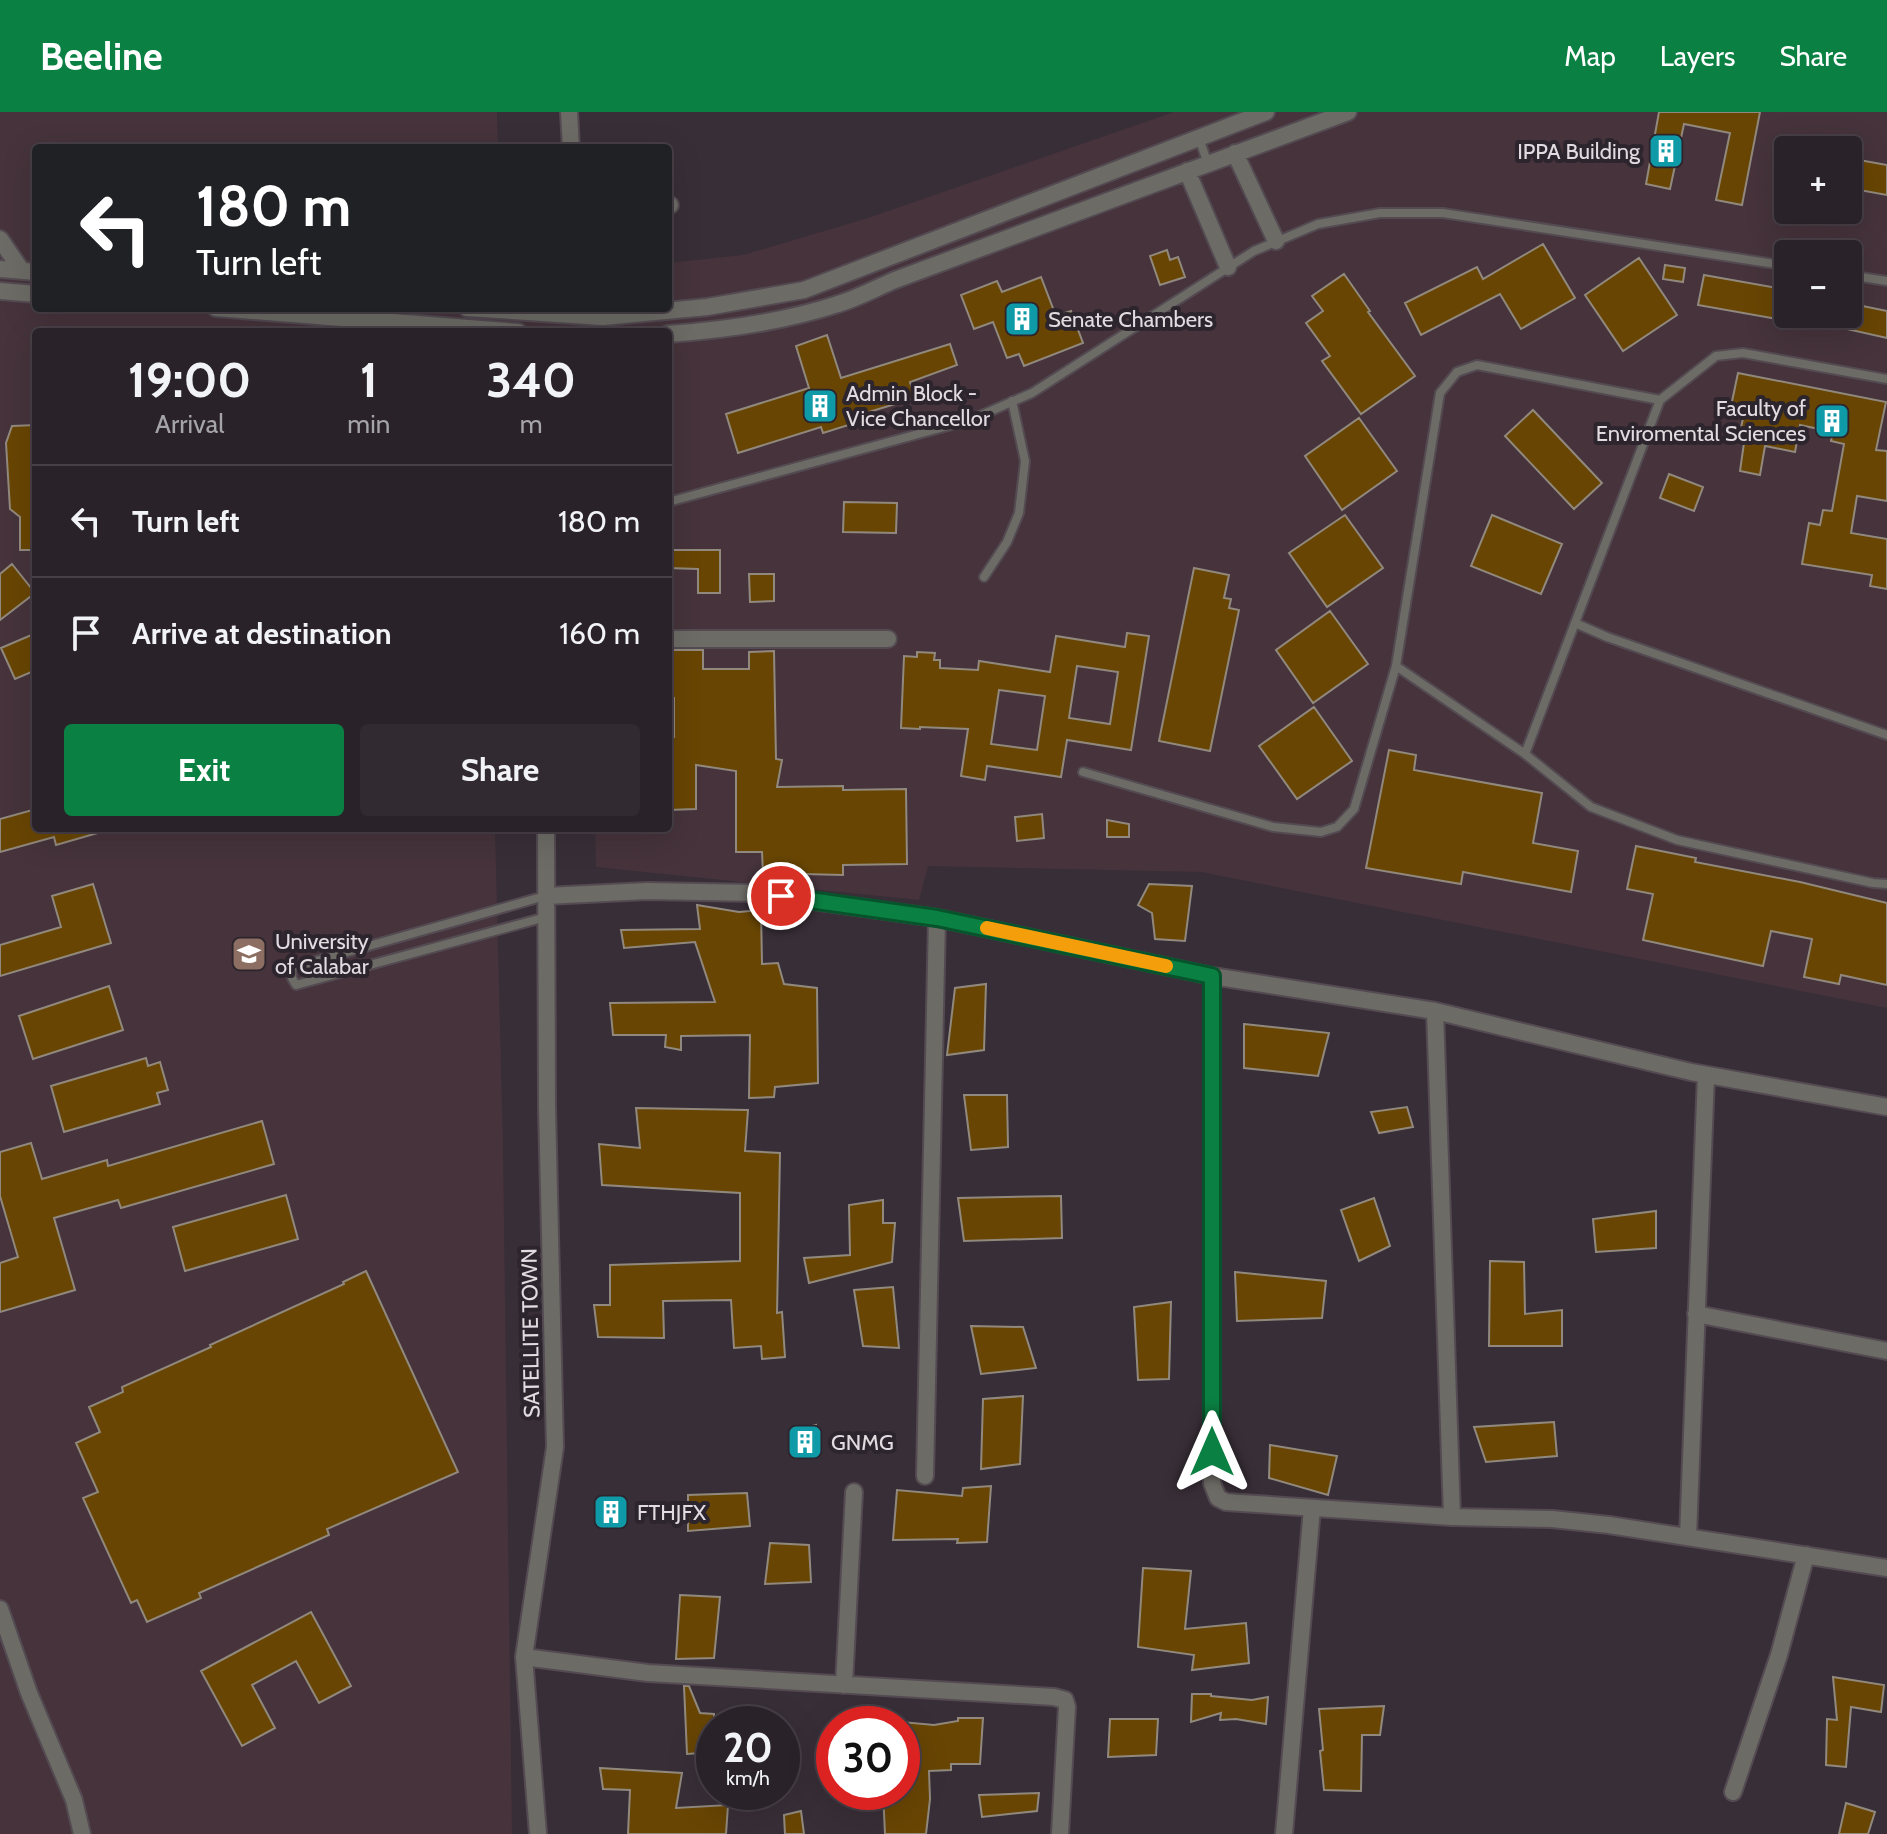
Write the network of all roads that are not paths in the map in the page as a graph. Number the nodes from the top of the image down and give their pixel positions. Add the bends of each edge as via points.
1 (569, 112) edge
2 (1266, 112) edge
3 (1348, 112) edge
4 (1199, 138) junction
5 (571, 144) edge
6 (1235, 153) junction
7 (1208, 164) junction
8 (1187, 171) junction
9 (0, 239) edge
10 (1276, 241) junction
11 (1774, 264) edge
12 (1228, 267) junction
13 (0, 269) edge
14 (29, 271) edge
15 (1862, 277) edge
16 (1887, 281) edge
17 (0, 291) edge
18 (32, 294) edge
19 (266, 312) edge
20 (501, 312) edge
21 (602, 324) edge
22 (468, 328) edge
23 (672, 334) edge
24 (1887, 379) edge
25 (1660, 400) junction
26 (1012, 401) junction
27 (672, 501) edge
28 (984, 577) dead end
29 (1575, 623) junction
30 (672, 639) edge
31 (888, 639) dead end
32 (1396, 666) junction
33 (1887, 735) edge
34 (1525, 754) junction
35 (1083, 772) dead end
36 (546, 832) edge
37 (1887, 884) edge
38 (546, 896) junction
39 (547, 917) junction
40 (937, 918) junction
41 (1212, 976) junction
42 (1435, 1011) junction
43 (1706, 1075) junction
44 (1887, 1107) edge
45 (1696, 1314) junction
46 (1887, 1351) edge
47 (925, 1476) dead end
48 (854, 1492) dead end
49 (1312, 1508) junction
50 (1452, 1517) junction
51 (1688, 1537) junction
52 (1806, 1555) junction
53 (1887, 1568) edge
54 (0, 1609) edge
55 (524, 1657) junction
56 (844, 1685) junction
57 (1733, 1792) dead end
58 (82, 1834) edge
59 (538, 1834) edge
60 (1060, 1834) edge
61 (1284, 1834) edge

1 - 5 street
2 - 4 street
3 - 6 street
4 - 7 lane
4 - 21 street via 804,290
6 - 7 street
6 - 10 street
7 - 8 street
8 - 12 street
8 - 23 street via 840,303 779,320
9 - 14 street
10 - 11 lane via 1318,224 1380,213 1443,213
10 - 12 lane
12 - 26 lane
13 - 14 street
15 - 16 lane
17 - 18 street
19 - 22 street
20 - 21 street
24 - 25 lane via 1743,353 1716,356
25 - 29 lane
25 - 32 lane via 1477,365 1457,372 1440,393
26 - 27 lane via 970,420
26 - 28 lane via 1025,461 1019,513
29 - 33 lane
29 - 34 lane
30 - 31 street
32 - 34 lane
32 - 35 lane via 1354,809 1337,827 1321,832 1273,827
34 - 37 lane via 1591,807 1677,840
36 - 38 street, SATELLITE TOWN
38 - 39 street, SATELLITE TOWN
38 - 39 lane via 291,968 292,978 296,985
38 - 40 street via 756,893
39 - 55 street, SATELLITE TOWN via 555,1447
40 - 41 street
40 - 47 street
41 - 42 street
41 - 49 street via 1212,1483 1218,1498 1226,1502
42 - 43 street
42 - 50 street
43 - 44 street
43 - 45 street
45 - 46 street
45 - 51 street
48 - 56 street
49 - 50 street
49 - 61 street
50 - 51 street via 1552,1519
51 - 52 street
52 - 53 street
52 - 57 street
54 - 58 street via 74,1800
55 - 56 street via 648,1673
55 - 59 street, SATELLITE TOWN
56 - 60 street via 1065,1700

